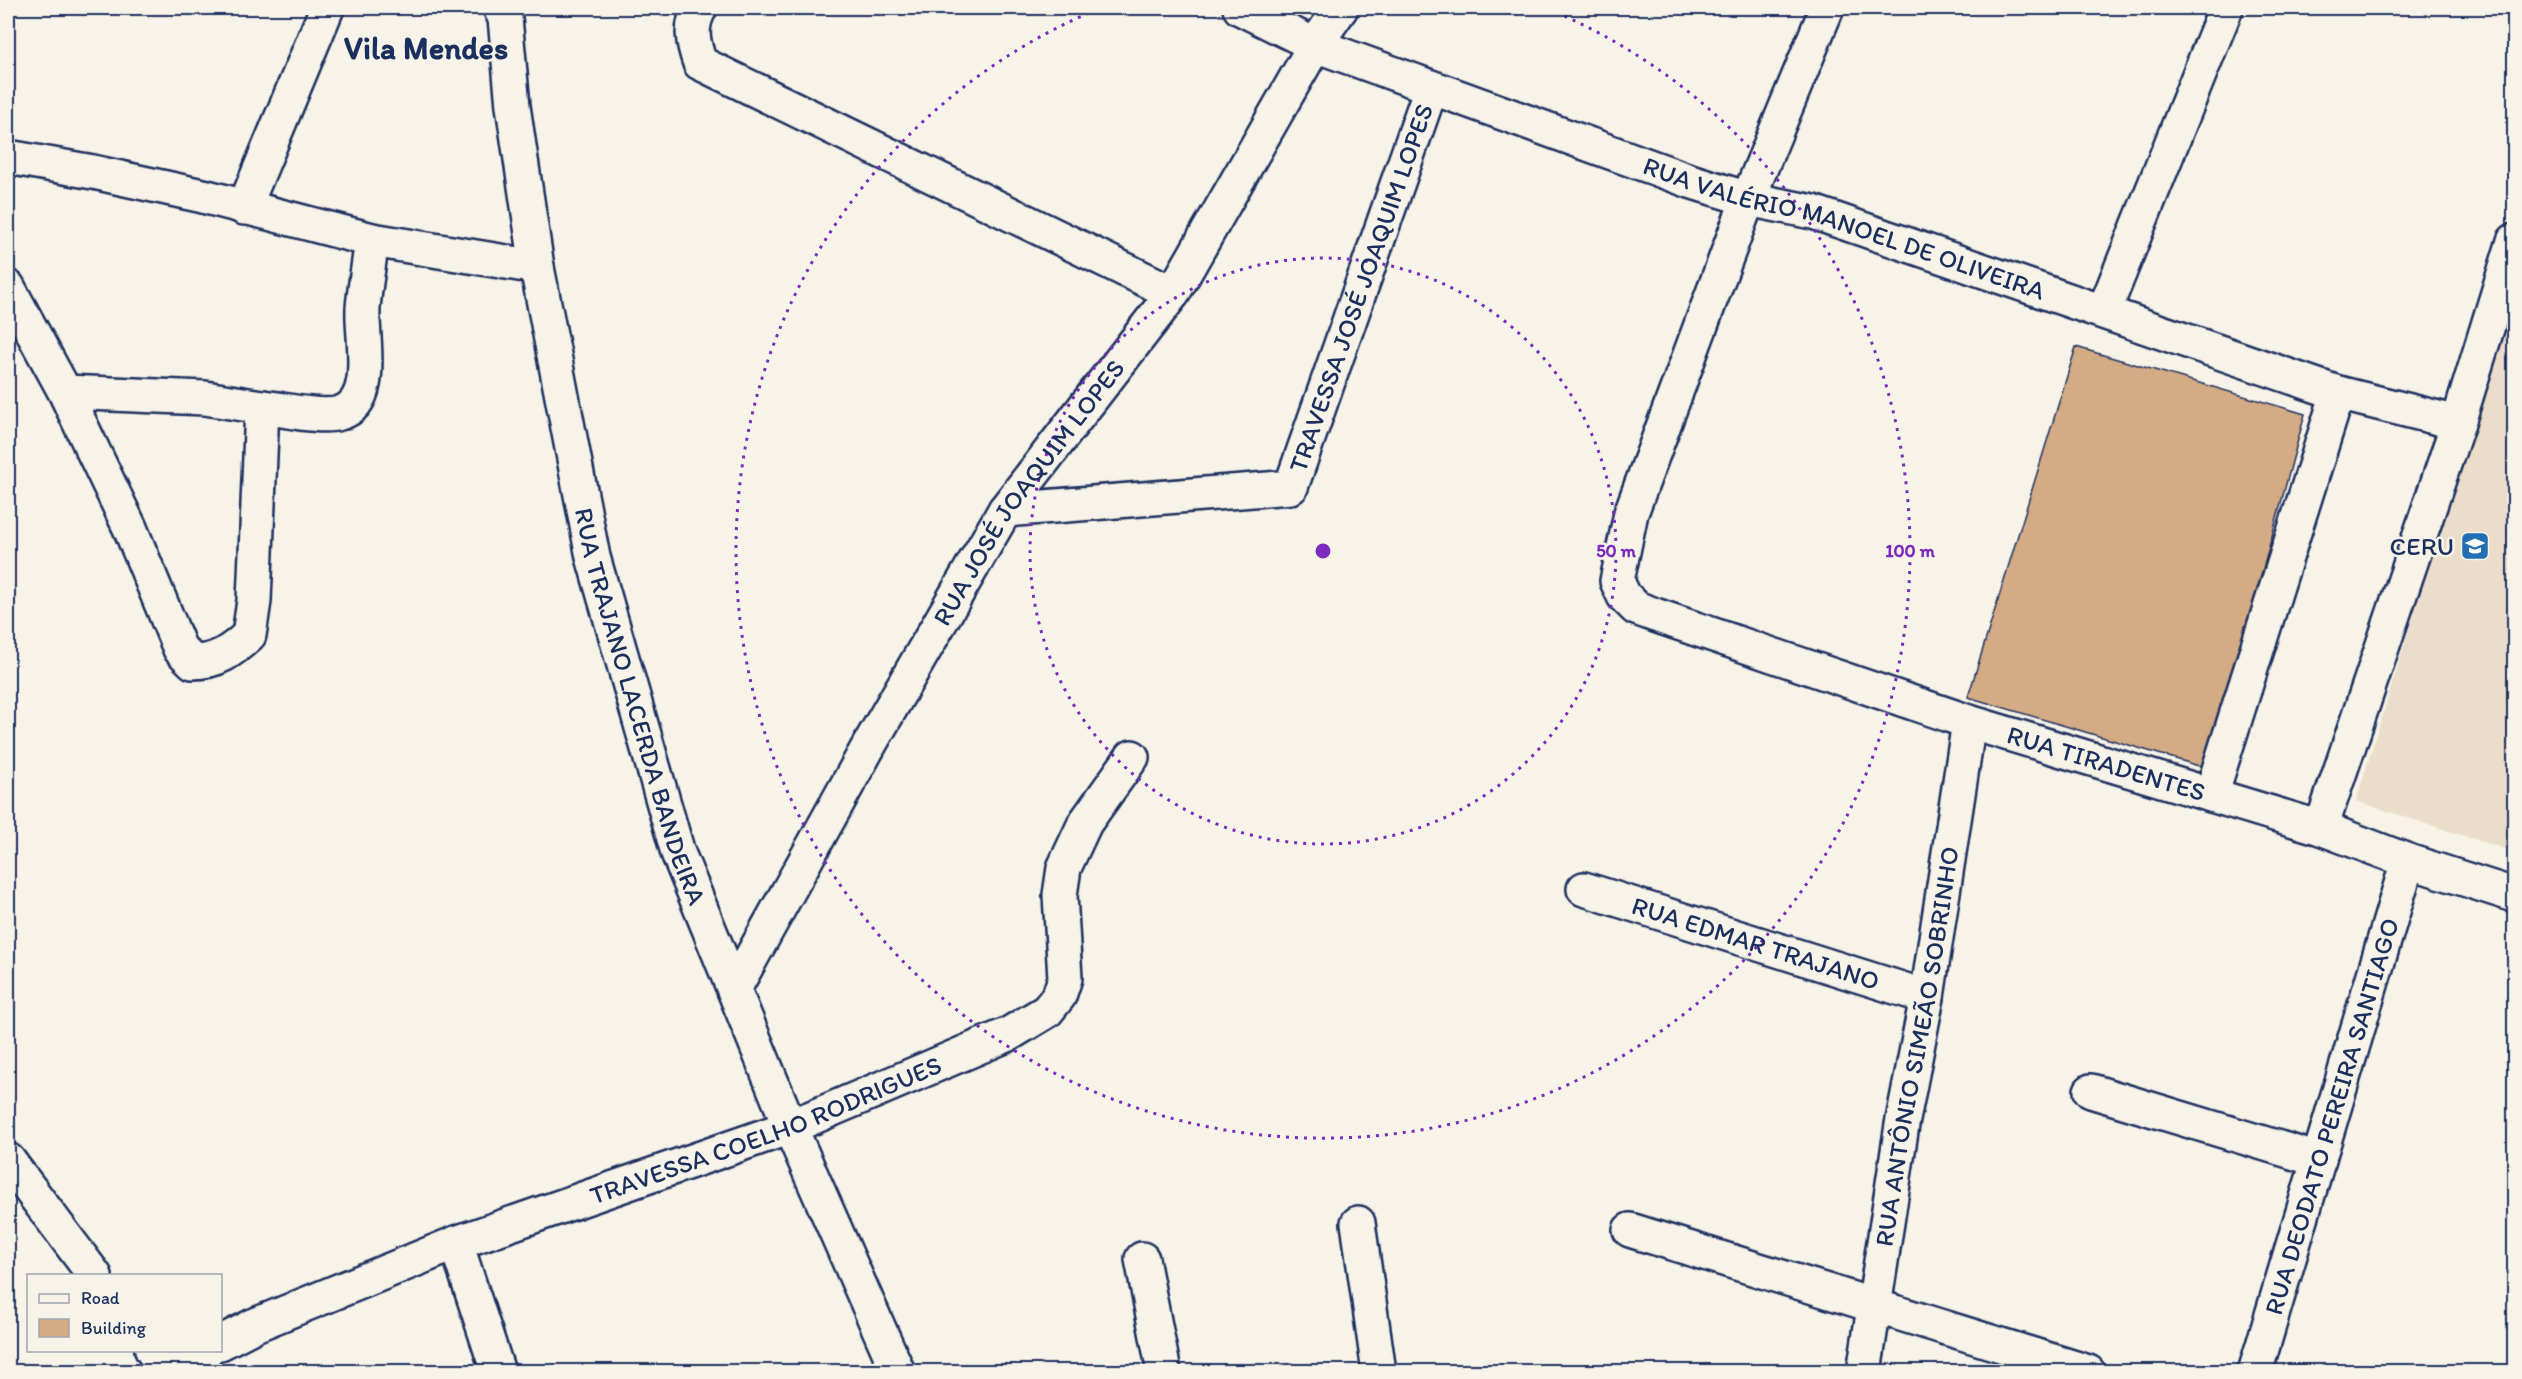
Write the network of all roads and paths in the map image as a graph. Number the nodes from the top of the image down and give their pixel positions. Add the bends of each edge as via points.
1 (327, 8) edge
2 (500, 8) edge
3 (700, 8) edge
4 (1240, 8) edge
5 (1341, 8) edge
6 (1827, 8) edge
7 (2226, 8) edge
8 (1316, 45) junction
9 (1431, 88) junction
10 (8, 157) edge
11 (1748, 200) junction
12 (244, 208) junction
13 (372, 240) junction
14 (2514, 241) edge
15 (537, 267) junction
16 (8, 287) edge
17 (1173, 293) junction
18 (2104, 311) junction
19 (65, 392) junction
20 (2338, 393) junction
21 (262, 407) junction
22 (2458, 423) junction
23 (1005, 510) junction
24 (1969, 722) junction
25 (1132, 757) dead end
26 (2211, 795) junction
27 (2321, 828) junction
28 (2408, 861) junction
29 (1584, 889) dead end
30 (2514, 895) edge
31 (734, 989) junction
32 (1927, 997) junction
33 (2091, 1092) dead end
34 (790, 1127) junction
35 (8, 1160) edge
36 (2319, 1160) junction
37 (1358, 1223) dead end
38 (1630, 1230) dead end
39 (456, 1243) junction
40 (1142, 1259) dead end
41 (94, 1274) edge
42 (1874, 1304) junction
43 (222, 1342) edge
44 (153, 1352) edge
45 (203, 1352) edge
46 (167, 1371) edge
47 (498, 1371) edge
48 (898, 1371) edge
49 (1164, 1371) edge
50 (1379, 1371) edge
51 (1864, 1371) edge
52 (2088, 1371) edge
53 (2255, 1371) edge

1 - 12 street
2 - 15 street, RUA TRAJANO LACERDA BANDEIRA via 505,18 513,106
3 - 17 street via 693,25 693,42 700,63
4 - 8 street, RUA VALÉRIO MANOEL DE OLIVEIRA
5 - 8 street, RUA JOSÉ JOAQUIM LOPES
6 - 11 street, RUA TIRADENTES
7 - 18 street
8 - 9 street, RUA VALÉRIO MANOEL DE OLIVEIRA
8 - 17 street, RUA JOSÉ JOAQUIM LOPES
9 - 11 street, RUA VALÉRIO MANOEL DE OLIVEIRA
9 - 23 street, TRAVESSA JOSÉ JOAQUIM LOPES via 1291,487
10 - 12 street via 93,172
11 - 18 street, RUA VALÉRIO MANOEL DE OLIVEIRA via 1813,212
11 - 24 street, RUA TIRADENTES via 1631,513 1617,581 1636,609
12 - 13 street
13 - 15 street
13 - 21 street via 363,310 367,360 361,391 353,405 341,413 324,414
14 - 22 street
15 - 31 street, RUA TRAJANO LACERDA BANDEIRA via 593,557 678,853
16 - 19 street
17 - 23 street, RUA JOSÉ JOAQUIM LOPES
18 - 20 street, RUA VALÉRIO MANOEL DE OLIVEIRA
19 - 21 street via 205,398
19 - 21 street via 180,649 193,662 221,658 249,635 254,601
20 - 22 street, RUA VALÉRIO MANOEL DE OLIVEIRA
20 - 26 street
22 - 27 street
23 - 31 street, RUA JOSÉ JOAQUIM LOPES
24 - 26 street, RUA TIRADENTES
24 - 32 street, RUA ANTÔNIO SIMEÃO SOBRINHO
25 - 34 street, TRAVESSA COELHO RODRIGUES via 1085,823 1064,868 1060,895 1065,978 1059,996 1047,1011 1009,1034
26 - 27 street, RUA TIRADENTES
27 - 28 street, RUA TIRADENTES
28 - 30 street, RUA TIRADENTES
28 - 36 street, RUA DEODATO PEREIRA SANTIAGO
29 - 32 street, RUA EDMAR TRAJANO
31 - 34 street, RUA TRAJANO LACERDA BANDEIRA
32 - 42 street, RUA ANTÔNIO SIMEÃO SOBRINHO
33 - 36 street
34 - 39 street, TRAVESSA COELHO RODRIGUES
34 - 48 street, RUA TRAJANO LACERDA BANDEIRA
35 - 41 street
36 - 53 street, RUA DEODATO PEREIRA SANTIAGO
37 - 50 street
38 - 42 street
39 - 43 street, TRAVESSA COELHO RODRIGUES
39 - 47 street
40 - 49 street
42 - 51 street, RUA ANTÔNIO SIMEÃO SOBRINHO
42 - 52 street
44 - 46 street
45 - 46 street

